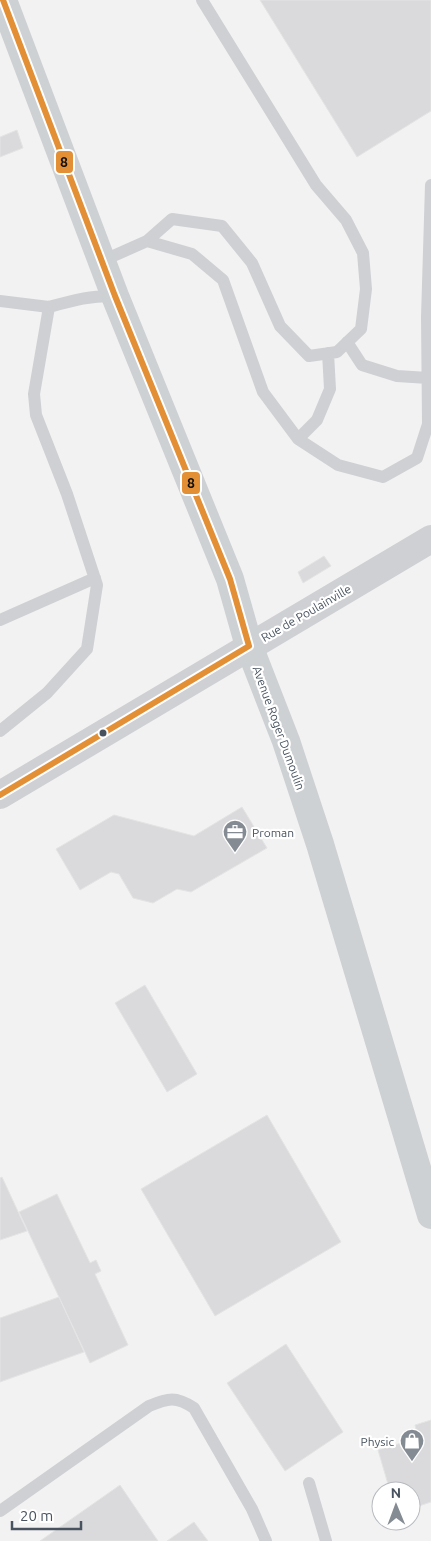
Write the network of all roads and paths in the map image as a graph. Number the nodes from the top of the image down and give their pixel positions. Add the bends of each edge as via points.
1 (3, 0) edge
2 (202, 0) edge
3 (431, 185) edge
4 (147, 242) junction
5 (102, 261) junction
6 (115, 296) junction
7 (0, 301) edge
8 (50, 307) junction
9 (347, 342) junction
10 (328, 353) junction
11 (428, 378) junction
12 (298, 439) junction
13 (431, 540) edge
14 (95, 578) junction
15 (0, 620) edge
16 (249, 646) junction
17 (0, 731) edge
18 (0, 794) edge
19 (431, 1215) edge
20 (309, 1482) dead end
21 (0, 1511) edge
22 (266, 1541) edge
23 (326, 1541) edge

1 - 5 main road, Avenue Roger Dumoulin
2 - 9 lane via 316,185 346,220 363,253 366,289 361,329
3 - 11 lane
4 - 5 lane
4 - 10 lane via 172,219 222,226 252,263 280,326 309,356
4 - 12 lane via 192,254 223,280 263,392
5 - 6 main road, Avenue Roger Dumoulin
6 - 8 lane via 100,295
6 - 16 main road, Avenue Roger Dumoulin via 230,579
7 - 8 lane
8 - 14 lane via 34,394 36,415
9 - 10 lane via 336,352
9 - 11 lane via 362,365 397,376
10 - 12 lane via 330,388 317,420
11 - 12 lane via 428,424 417,458 382,477 338,465
13 - 16 street, Rue de Poulainville
14 - 15 lane
14 - 17 lane via 97,585 87,649 47,693
16 - 18 street, Rue de Poulainville
16 - 19 main road, Avenue Roger Dumoulin via 286,741 321,848
20 - 23 lane
21 - 22 lane via 149,1406 166,1399 182,1400 194,1408 252,1509

